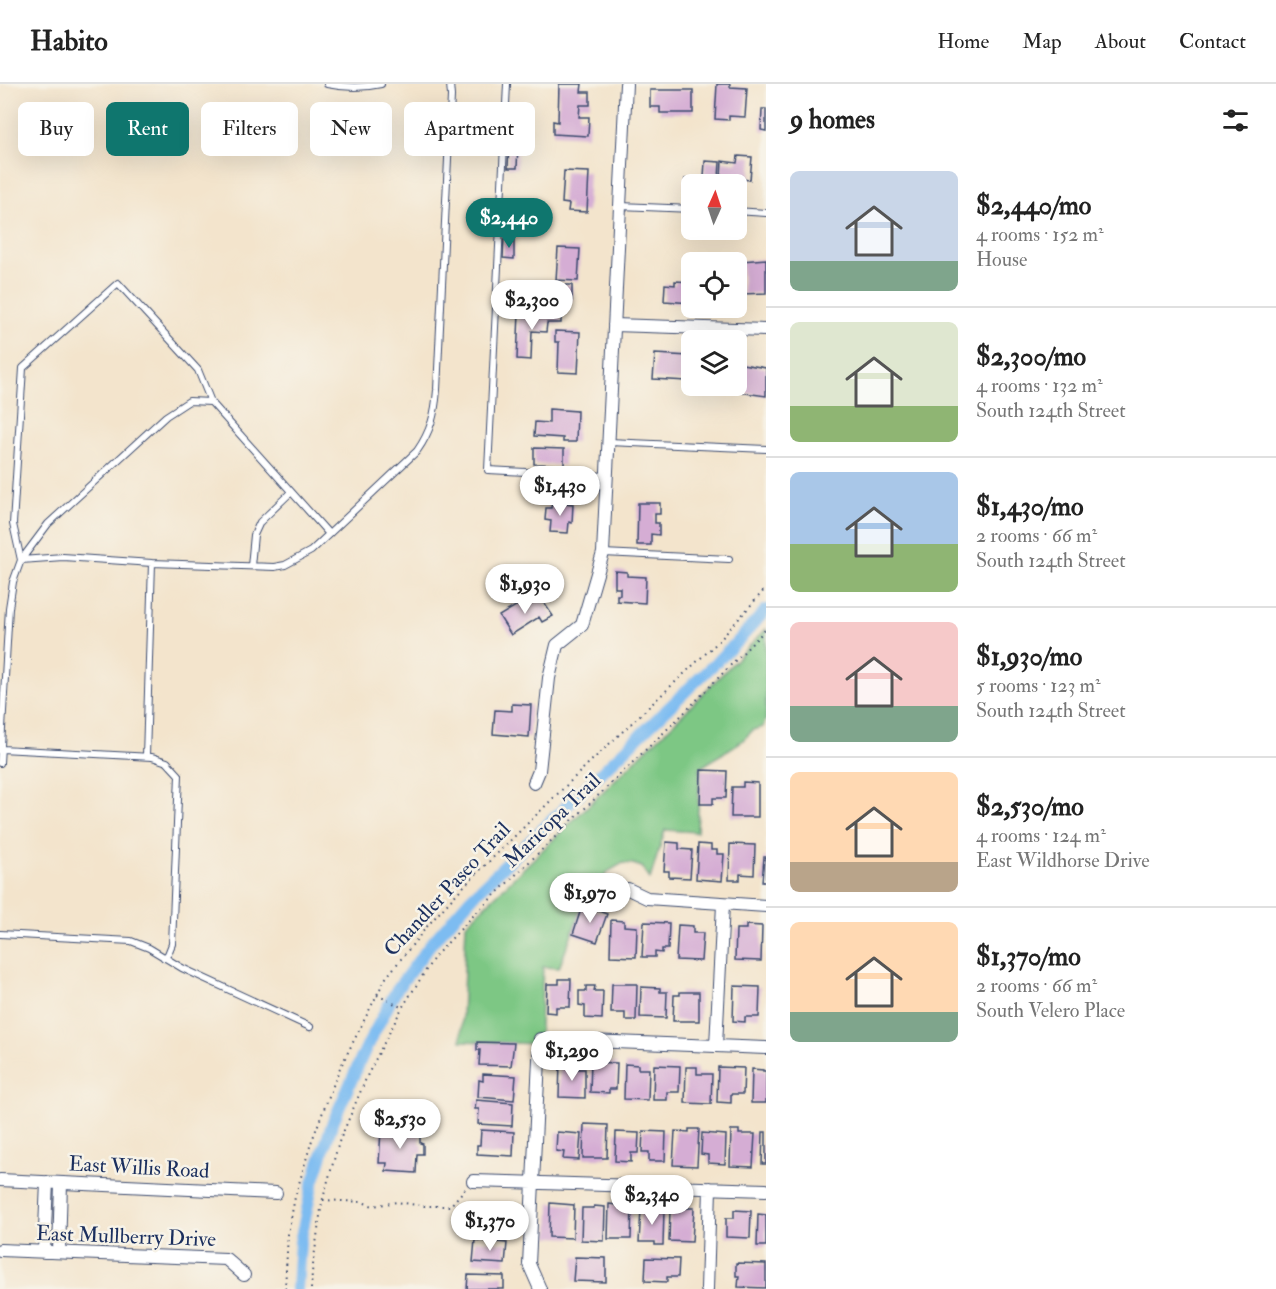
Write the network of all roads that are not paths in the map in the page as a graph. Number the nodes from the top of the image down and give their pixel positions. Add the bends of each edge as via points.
1 (327, 84) edge
2 (381, 84) edge
3 (450, 84) edge
4 (507, 84) edge
5 (626, 84) edge
6 (620, 206) junction
7 (681, 209) edge
8 (747, 212) edge
9 (766, 213) edge
10 (614, 325) junction
11 (766, 330) edge
12 (211, 402) junction
13 (609, 442) junction
14 (766, 449) edge
15 (608, 476) junction
16 (291, 492) junction
17 (329, 534) junction
18 (603, 553) junction
19 (729, 559) dead end
20 (21, 560) junction
21 (152, 563) junction
22 (251, 566) junction
23 (1, 749) edge
24 (146, 756) junction
25 (0, 763) edge
26 (534, 783) dead end
27 (628, 889) dead end
28 (723, 904) junction
29 (766, 906) edge
30 (0, 934) edge
31 (164, 958) junction
32 (310, 1027) dead end
33 (716, 1046) junction
34 (766, 1048) edge
35 (0, 1180) edge
36 (473, 1181) road end
37 (47, 1182) junction
38 (532, 1182) junction
39 (62, 1183) junction
40 (711, 1188) junction
41 (766, 1190) edge
42 (276, 1193) dead end
43 (45, 1222) junction
44 (60, 1222) junction
45 (0, 1250) edge
46 (44, 1252) junction
47 (59, 1252) junction
48 (243, 1275) dead end
49 (540, 1289) edge
50 (707, 1289) edge

1 - 2 lane
3 - 17 lane via 435,414 417,451
4 - 15 lane via 488,470
5 - 6 street
6 - 7 lane
6 - 10 street
8 - 9 lane
10 - 11 street
10 - 13 street
12 - 16 lane
12 - 20 lane via 189,401 166,416 48,524
12 - 20 lane via 198,370 118,283 23,368 13,524
13 - 14 lane
13 - 15 street
15 - 18 street
16 - 17 lane
16 - 22 lane via 260,522 254,536
17 - 22 lane via 311,551 285,565
18 - 19 lane
18 - 26 street via 582,626 557,645
20 - 21 lane via 63,557
20 - 23 lane via 9,608
21 - 22 lane
21 - 24 lane
23 - 24 lane
23 - 25 lane
24 - 31 lane via 168,762 179,776 172,944
27 - 28 street via 647,898
28 - 29 street
28 - 33 street
30 - 31 lane via 131,941
31 - 32 lane
33 - 34 street
33 - 38 street via 540,1039
35 - 37 street, East Willis Road
36 - 38 street
37 - 39 street, East Willis Road
37 - 43 street
38 - 40 street
38 - 49 street via 529,1263
39 - 42 street, East Willis Road
39 - 44 street
40 - 41 street
40 - 50 street
43 - 44 street
43 - 46 street
44 - 47 street
45 - 46 street, East Mullberry Drive
46 - 47 street, East Mullberry Drive
47 - 48 street, East Mullberry Drive via 226,1259

